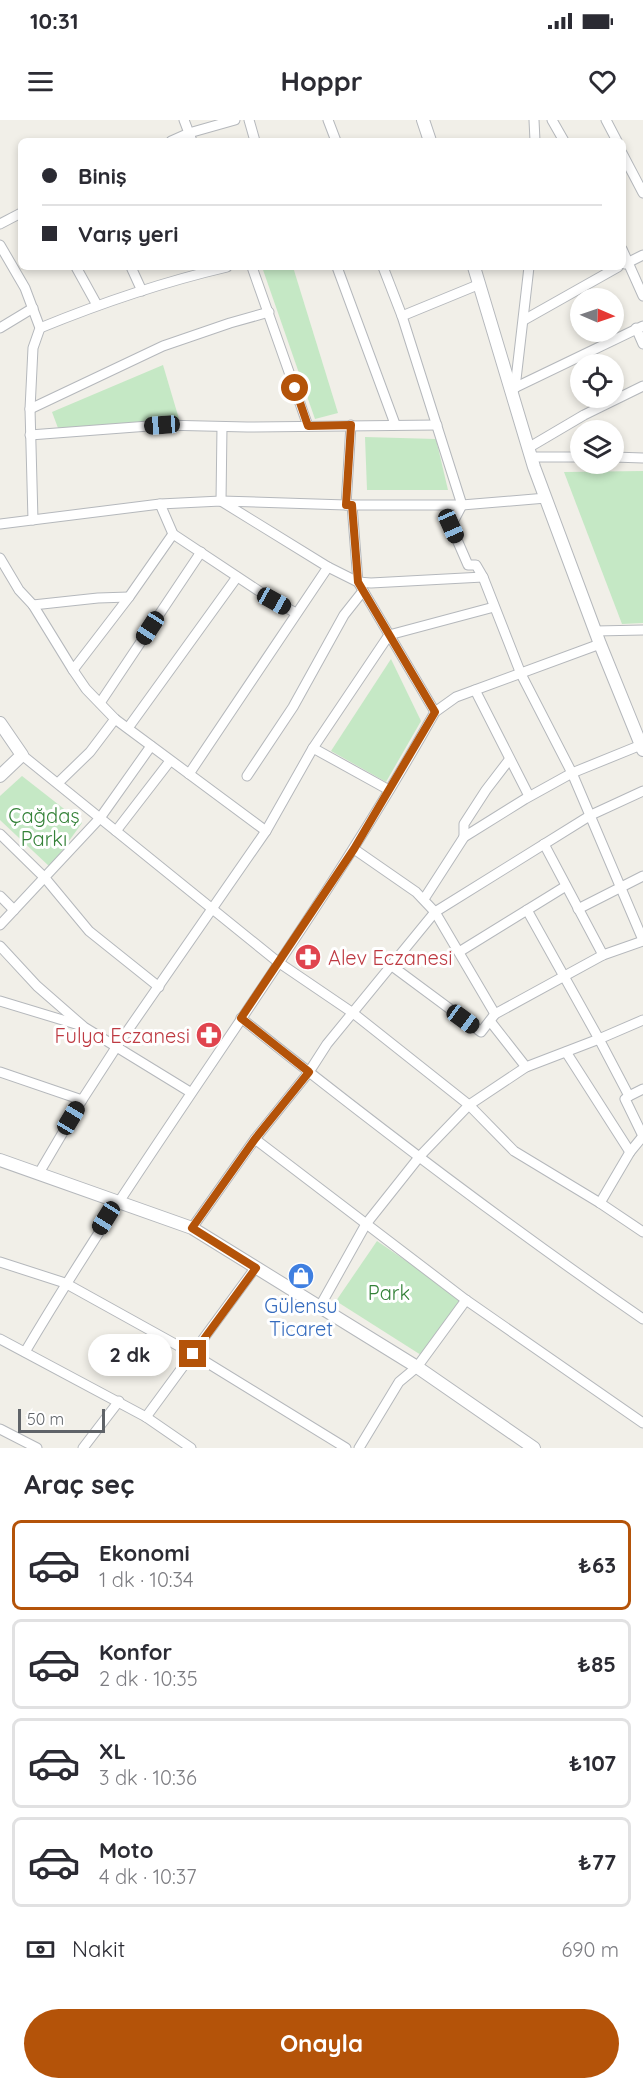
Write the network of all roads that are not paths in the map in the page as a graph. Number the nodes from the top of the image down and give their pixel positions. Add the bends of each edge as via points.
1 (184, 120) edge
2 (235, 120) edge
3 (249, 120) edge
4 (328, 120) edge
5 (423, 120) edge
6 (534, 120) edge
7 (552, 120) edge
8 (606, 120) edge
9 (190, 137) edge
10 (254, 138) edge
11 (335, 138) edge
12 (429, 138) edge
13 (535, 138) edge
14 (562, 138) edge
15 (615, 138) edge
16 (626, 161) edge
17 (643, 193) edge
18 (18, 215) edge
19 (0, 224) edge
20 (0, 245) edge
21 (643, 255) edge
22 (626, 263) edge
23 (78, 270) edge
24 (132, 270) edge
25 (184, 270) edge
26 (214, 270) edge
27 (253, 270) edge
28 (337, 270) edge
29 (385, 270) edge
30 (475, 270) edge
31 (529, 270) edge
32 (613, 270) edge
33 (187, 276) junction
34 (480, 284) junction
35 (142, 291) junction
36 (643, 296) edge
37 (97, 305) junction
38 (33, 308) junction
39 (269, 312) junction
40 (402, 316) junction
41 (524, 320) junction
42 (640, 327) edge
43 (0, 328) edge
44 (40, 328) junction
45 (643, 344) edge
46 (643, 386) edge
47 (512, 389) junction
48 (30, 409) junction
49 (395, 424) junction
50 (351, 425) junction
51 (437, 425) junction
52 (308, 426) junction
53 (222, 427) junction
54 (30, 435) junction
55 (530, 453) junction
56 (570, 456) edge
57 (624, 458) edge
58 (643, 458) edge
59 (546, 498) junction
60 (221, 501) junction
61 (160, 504) junction
62 (349, 505) junction
63 (462, 505) junction
64 (33, 520) junction
65 (0, 524) edge
66 (173, 534) junction
67 (201, 552) junction
68 (0, 558) edge
69 (328, 567) junction
70 (237, 577) junction
71 (483, 577) junction
72 (361, 586) junction
73 (129, 597) junction
74 (33, 605) junction
75 (495, 607) junction
76 (296, 613) junction
77 (643, 630) edge
78 (596, 631) junction
79 (389, 635) junction
80 (600, 644) junction
81 (74, 670) junction
82 (521, 674) junction
83 (476, 690) junction
84 (100, 703) junction
85 (435, 712) junction
86 (115, 719) junction
87 (0, 723) edge
88 (128, 728) junction
89 (151, 746) junction
90 (313, 748) junction
91 (642, 748) edge
92 (22, 755) junction
93 (509, 760) junction
94 (170, 761) junction
95 (572, 773) junction
96 (189, 774) junction
97 (0, 776) edge
98 (247, 776) dead end
99 (58, 783) junction
100 (389, 790) junction
101 (643, 791) edge
102 (529, 796) junction
103 (591, 815) junction
104 (100, 818) junction
105 (116, 831) junction
106 (266, 831) junction
107 (0, 834) edge
108 (464, 837) junction
109 (544, 844) junction
110 (354, 849) junction
111 (643, 876) edge
112 (45, 878) junction
113 (566, 886) junction
114 (620, 887) junction
115 (0, 896) edge
116 (424, 900) junction
117 (212, 907) junction
118 (578, 909) junction
119 (14, 910) junction
120 (527, 910) junction
121 (435, 912) junction
122 (0, 925) edge
123 (643, 940) edge
124 (0, 946) edge
125 (459, 952) junction
126 (603, 955) junction
127 (278, 962) junction
128 (392, 966) junction
129 (565, 976) junction
130 (159, 987) junction
131 (0, 1001) edge
132 (353, 1013) junction
133 (492, 1017) junction
134 (241, 1018) junction
135 (643, 1020) edge
136 (84, 1026) junction
137 (599, 1039) junction
138 (117, 1046) junction
139 (566, 1052) junction
140 (526, 1067) junction
141 (0, 1072) edge
142 (309, 1072) junction
143 (643, 1089) edge
144 (190, 1092) junction
145 (629, 1096) junction
146 (82, 1100) junction
147 (469, 1105) junction
148 (643, 1136) edge
149 (255, 1139) junction
150 (630, 1152) junction
151 (420, 1156) junction
152 (0, 1160) edge
153 (39, 1173) junction
154 (117, 1202) junction
155 (600, 1203) junction
156 (366, 1224) junction
157 (192, 1228) junction
158 (643, 1232) edge
159 (0, 1262) edge
160 (256, 1268) junction
161 (65, 1283) junction
162 (466, 1300) junction
163 (319, 1308) junction
164 (643, 1318) edge
165 (0, 1339) edge
166 (25, 1352) junction
167 (193, 1354) junction
168 (417, 1367) junction
169 (119, 1401) junction
170 (146, 1417) junction
171 (643, 1423) edge
172 (0, 1429) edge
173 (37, 1448) edge
174 (83, 1448) edge
175 (191, 1448) edge
176 (346, 1448) edge
177 (359, 1448) edge
178 (534, 1448) edge

1 - 9 street
2 - 9 street
3 - 10 street
4 - 11 street
5 - 12 street
6 - 13 street
7 - 14 street
8 - 15 street
16 - 17 street
18 - 19 street
20 - 38 street
21 - 22 street
22 - 36 street
23 - 37 street
24 - 35 street
25 - 33 street
26 - 33 street
27 - 39 street
28 - 49 street
29 - 40 street
30 - 34 street
31 - 41 street
32 - 41 street
33 - 35 street
34 - 40 street
34 - 47 street
35 - 37 street
37 - 44 street
38 - 43 street
38 - 44 street
39 - 48 street via 163,346
39 - 52 street
40 - 51 street
41 - 47 street
42 - 45 street
42 - 47 street
44 - 48 street via 33,348
46 - 55 street via 584,415
47 - 55 street
48 - 54 street
49 - 50 street
49 - 51 street
50 - 52 street
50 - 62 street
51 - 63 street
52 - 53 street
53 - 54 street via 162,425
53 - 60 street
54 - 64 street
55 - 56 street
55 - 59 street
57 - 58 street
59 - 63 street
59 - 78 street
60 - 61 street
60 - 62 street
60 - 69 street
61 - 64 street
61 - 66 street
62 - 63 street
62 - 72 street
63 - 71 street via 451,526 468,565 476,564
64 - 65 street
66 - 67 street
66 - 73 street
67 - 70 street
67 - 84 street
68 - 74 street
69 - 72 street
69 - 76 street
70 - 76 street
70 - 88 street
71 - 72 street
71 - 75 street
72 - 79 street
72 - 98 street via 293,706
73 - 74 street
73 - 81 street
74 - 81 street
75 - 79 street
75 - 82 street
76 - 96 street
77 - 78 street
78 - 80 street
79 - 85 street
79 - 90 street
80 - 82 street
80 - 91 street
81 - 84 street
82 - 83 street
82 - 95 street
83 - 85 street via 456,697
83 - 93 street
84 - 86 street
85 - 100 street
86 - 88 street
86 - 99 street via 90,752
87 - 92 street
88 - 89 street
89 - 94 street
89 - 104 street
90 - 100 street
90 - 106 street
91 - 95 street
92 - 97 street
92 - 99 street
93 - 102 street
93 - 108 street via 464,824
94 - 96 street
94 - 105 street
95 - 102 street
95 - 103 street
96 - 106 street
99 - 104 street
100 - 110 street
101 - 103 street
102 - 108 street
103 - 109 street
103 - 114 street
104 - 105 street
104 - 112 street
105 - 117 street
106 - 117 street
107 - 112 street
108 - 116 street
109 - 113 street
109 - 121 street
110 - 116 street
110 - 127 street
111 - 114 street
112 - 119 street
112 - 130 street via 89,931
113 - 118 street
113 - 120 street
114 - 118 street
114 - 123 street
115 - 119 street
116 - 121 street
117 - 127 street
117 - 130 street
118 - 126 street
119 - 122 street
120 - 125 street
120 - 129 street
121 - 125 street
121 - 128 street
123 - 126 street
124 - 136 street via 37,986
125 - 133 street
126 - 129 street
127 - 132 street
127 - 134 street
128 - 132 street
128 - 133 street via 481,1032
129 - 133 street
129 - 137 street
130 - 138 street
131 - 136 street
132 - 142 street
132 - 147 street
133 - 140 street
134 - 142 street
134 - 144 street
135 - 137 street
136 - 138 street
137 - 139 street
137 - 145 street
138 - 144 street
138 - 146 street
139 - 140 street
139 - 150 street
140 - 147 street
141 - 146 street
142 - 149 street
142 - 151 street
143 - 145 street
144 - 154 street
145 - 148 street via 625,1099
146 - 153 street
147 - 151 street
147 - 155 street via 514,1151
148 - 150 street
149 - 156 street
149 - 157 street
150 - 155 street
151 - 156 street
151 - 164 street via 549,1254
152 - 153 street
153 - 154 street
154 - 157 street
154 - 161 street
155 - 158 street
156 - 162 street
156 - 163 street
157 - 160 street
159 - 161 street
160 - 163 street
160 - 167 street
161 - 166 street
161 - 167 street
162 - 168 street
162 - 171 street
163 - 168 street
165 - 166 street
166 - 169 street
167 - 170 street
167 - 176 street
168 - 177 street via 399,1382
168 - 178 street
169 - 170 street
169 - 174 street
170 - 175 street
172 - 173 street

